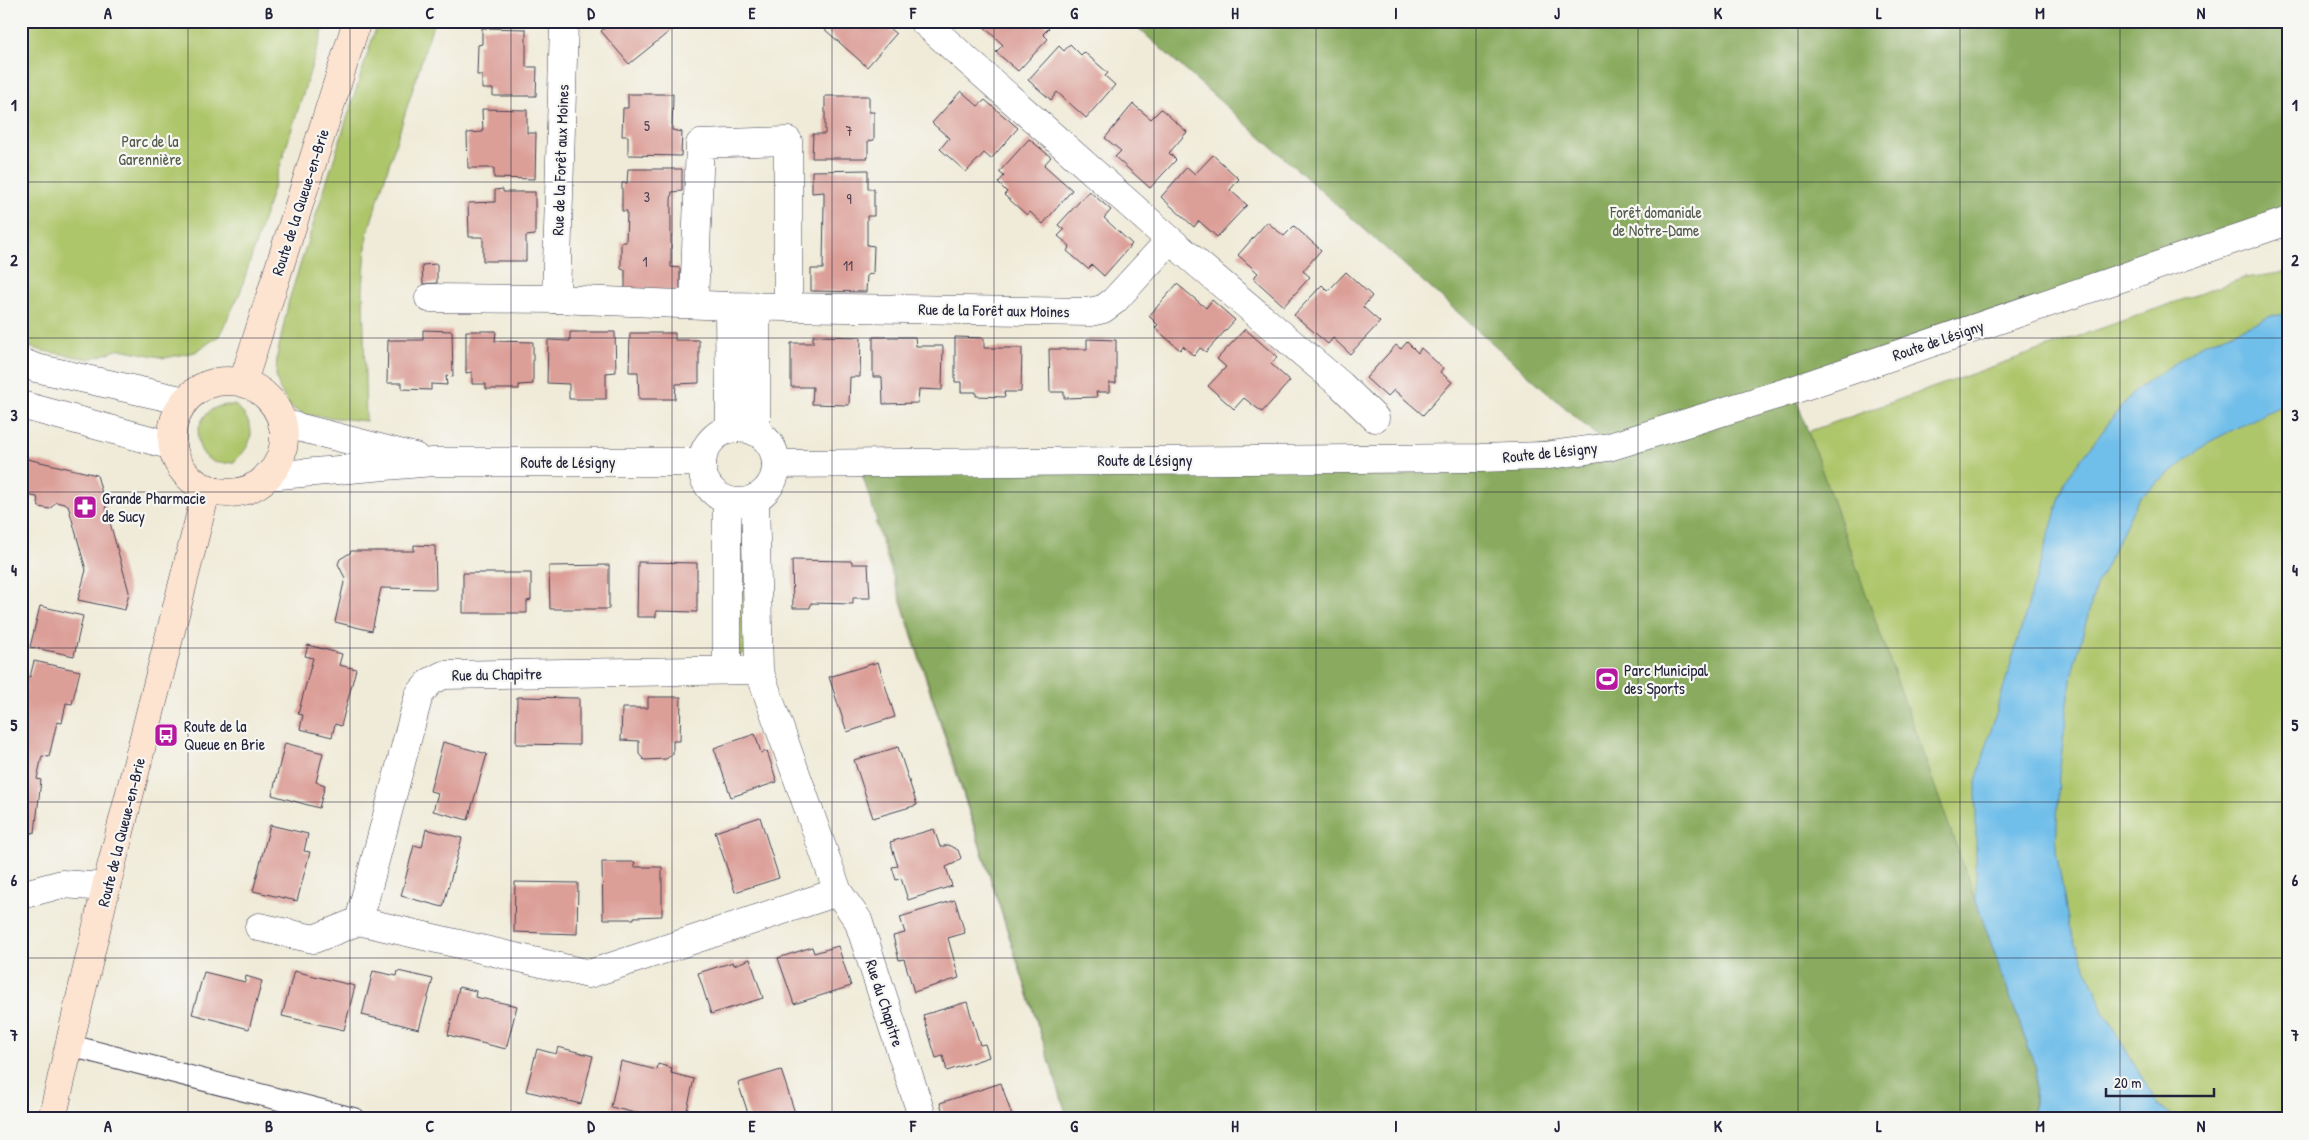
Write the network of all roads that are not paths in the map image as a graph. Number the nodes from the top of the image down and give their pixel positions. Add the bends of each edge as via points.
1 (357, 21) edge
2 (566, 21) edge
3 (923, 21) edge
4 (2288, 221) edge
5 (1170, 240) junction
6 (429, 298) dead end
7 (556, 298) junction
8 (694, 304) junction
9 (742, 306) junction
10 (788, 306) junction
11 (21, 362) edge
12 (243, 382) junction
13 (185, 401) junction
14 (21, 405) edge
15 (1375, 418) dead end
16 (282, 423) junction
17 (743, 431) junction
18 (172, 446) junction
19 (434, 462) junction
20 (702, 462) junction
21 (776, 464) junction
22 (268, 476) junction
23 (208, 488) junction
24 (755, 498) junction
25 (727, 500) junction
26 (727, 670) junction
27 (759, 670) junction
28 (106, 887) junction
29 (838, 892) junction
30 (21, 895) edge
31 (359, 921) junction
32 (259, 927) dead end
33 (68, 1045) junction
34 (52, 1119) edge
35 (355, 1119) edge
36 (923, 1119) edge

1 - 12 main road, Route de la Queue-en-Brie
2 - 7 street, Rue de la Forêt aux Moines
3 - 5 street
4 - 21 street, Route de Lésigny via 1793,390 1609,446 1543,456 1480,458
5 - 10 street, Rue de la Forêt aux Moines via 1114,301 1103,309 1090,312
5 - 15 street via 1341,385
6 - 7 street, Rue de la Forêt aux Moines
7 - 8 street, Rue de la Forêt aux Moines
8 - 9 street, Rue de la Forêt aux Moines
8 - 10 street via 700,144 788,141
9 - 10 street, Rue de la Forêt aux Moines
9 - 17 street
11 - 13 street
12 - 13 main road via 215,382 198,389
12 - 16 main road via 260,390 273,403
13 - 18 main road via 174,422
14 - 18 street
16 - 19 street, Route de Lésigny
16 - 22 main road via 282,452
17 - 20 street via 710,441
17 - 21 street via 770,446
18 - 23 main road via 184,472
19 - 20 street, Route de Lésigny
19 - 22 street, Route de Lésigny
20 - 25 street via 708,486
21 - 24 street via 771,484
22 - 23 main road via 250,488 236,492
23 - 28 main road, Route de la Queue-en-Brie
24 - 25 street
24 - 27 street, Rue du Chapitre
25 - 26 street
26 - 27 street, Rue du Chapitre
26 - 31 street, Rue du Chapitre via 443,675 430,682 419,695
27 - 29 street, Rue du Chapitre
28 - 30 street via 62,884
28 - 33 main road, Route de la Queue-en-Brie
29 - 31 street via 589,974
29 - 36 street, Rue du Chapitre via 858,920
31 - 32 street via 314,939
33 - 34 main road, Route de la Queue-en-Brie
33 - 35 lane

